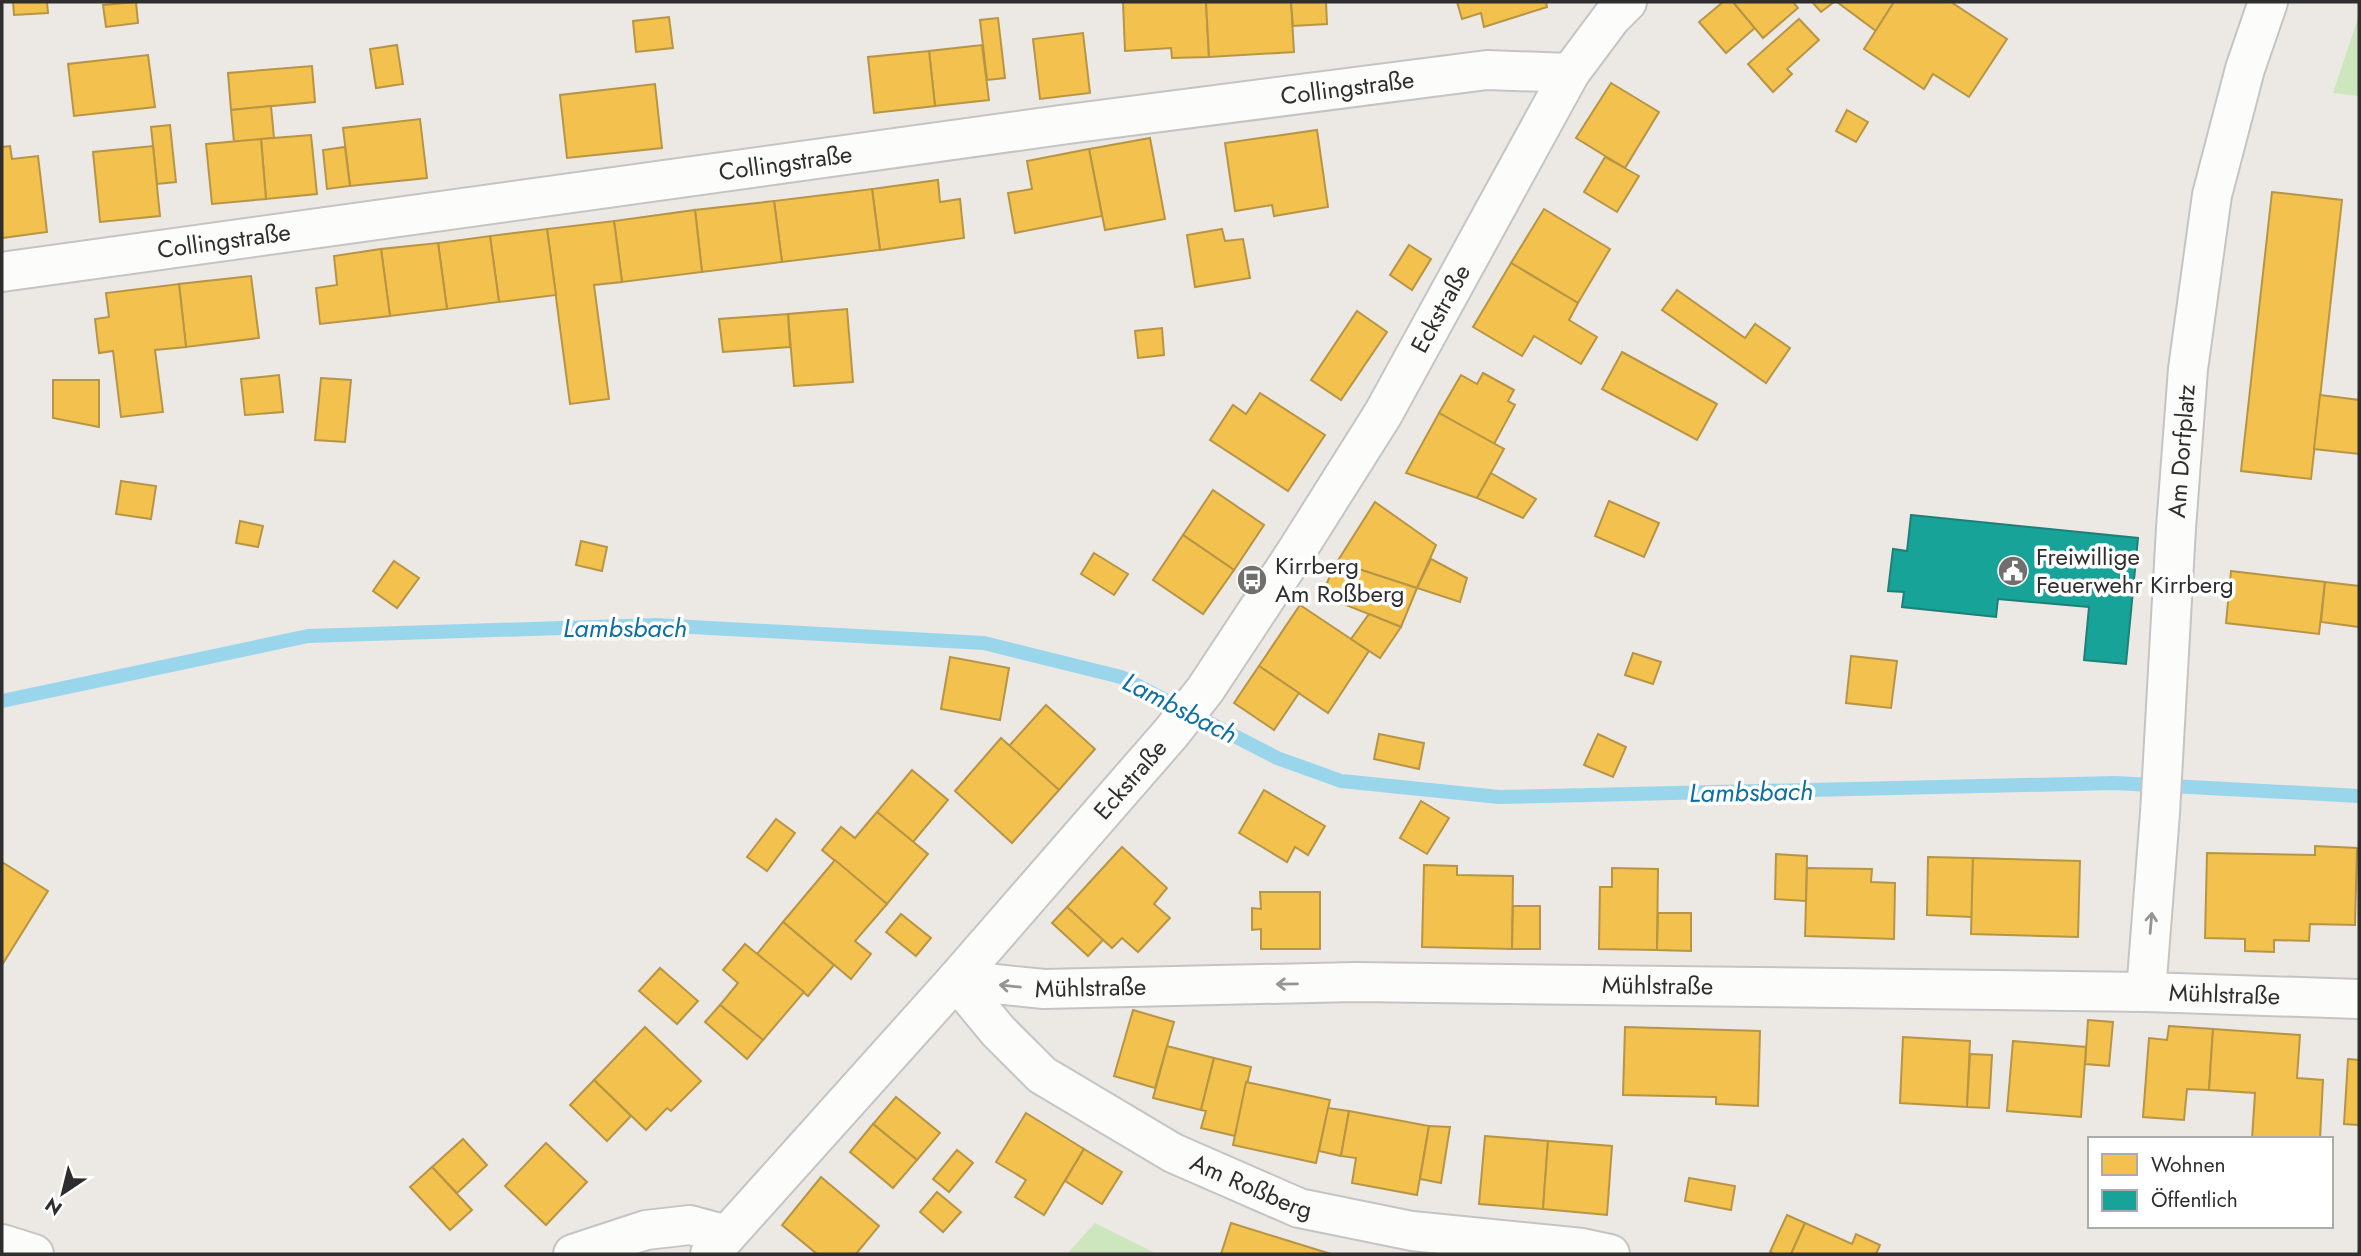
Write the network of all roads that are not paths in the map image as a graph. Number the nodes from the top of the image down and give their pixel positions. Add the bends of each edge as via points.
1 (1627, 2) edge
2 (2268, 2) edge
3 (1570, 73) junction
4 (2, 272) edge
5 (956, 980) junction
6 (2146, 992) junction
7 (2359, 999) edge
8 (2, 1244) edge
9 (718, 1245) edge
10 (34, 1254) edge
11 (573, 1254) edge
12 (1610, 1254) edge

1 - 3 street, Eckstraße
6 -> 2 street, Am Dorfplatz via 2188,369 2212,195
3 - 4 street, Collingstraße via 1487,70
3 - 5 street, Eckstraße via 1383,414 1205,690
6 -> 5 street, Mühlstraße via 1355,982 1044,989
5 - 9 street, Eckstraße
5 - 12 street, Am Roßberg via 1042,1074 1173,1153 1299,1208 1412,1231
6 - 7 street, Mühlstraße
8 - 10 street
9 - 11 street via 690,1225 646,1230

